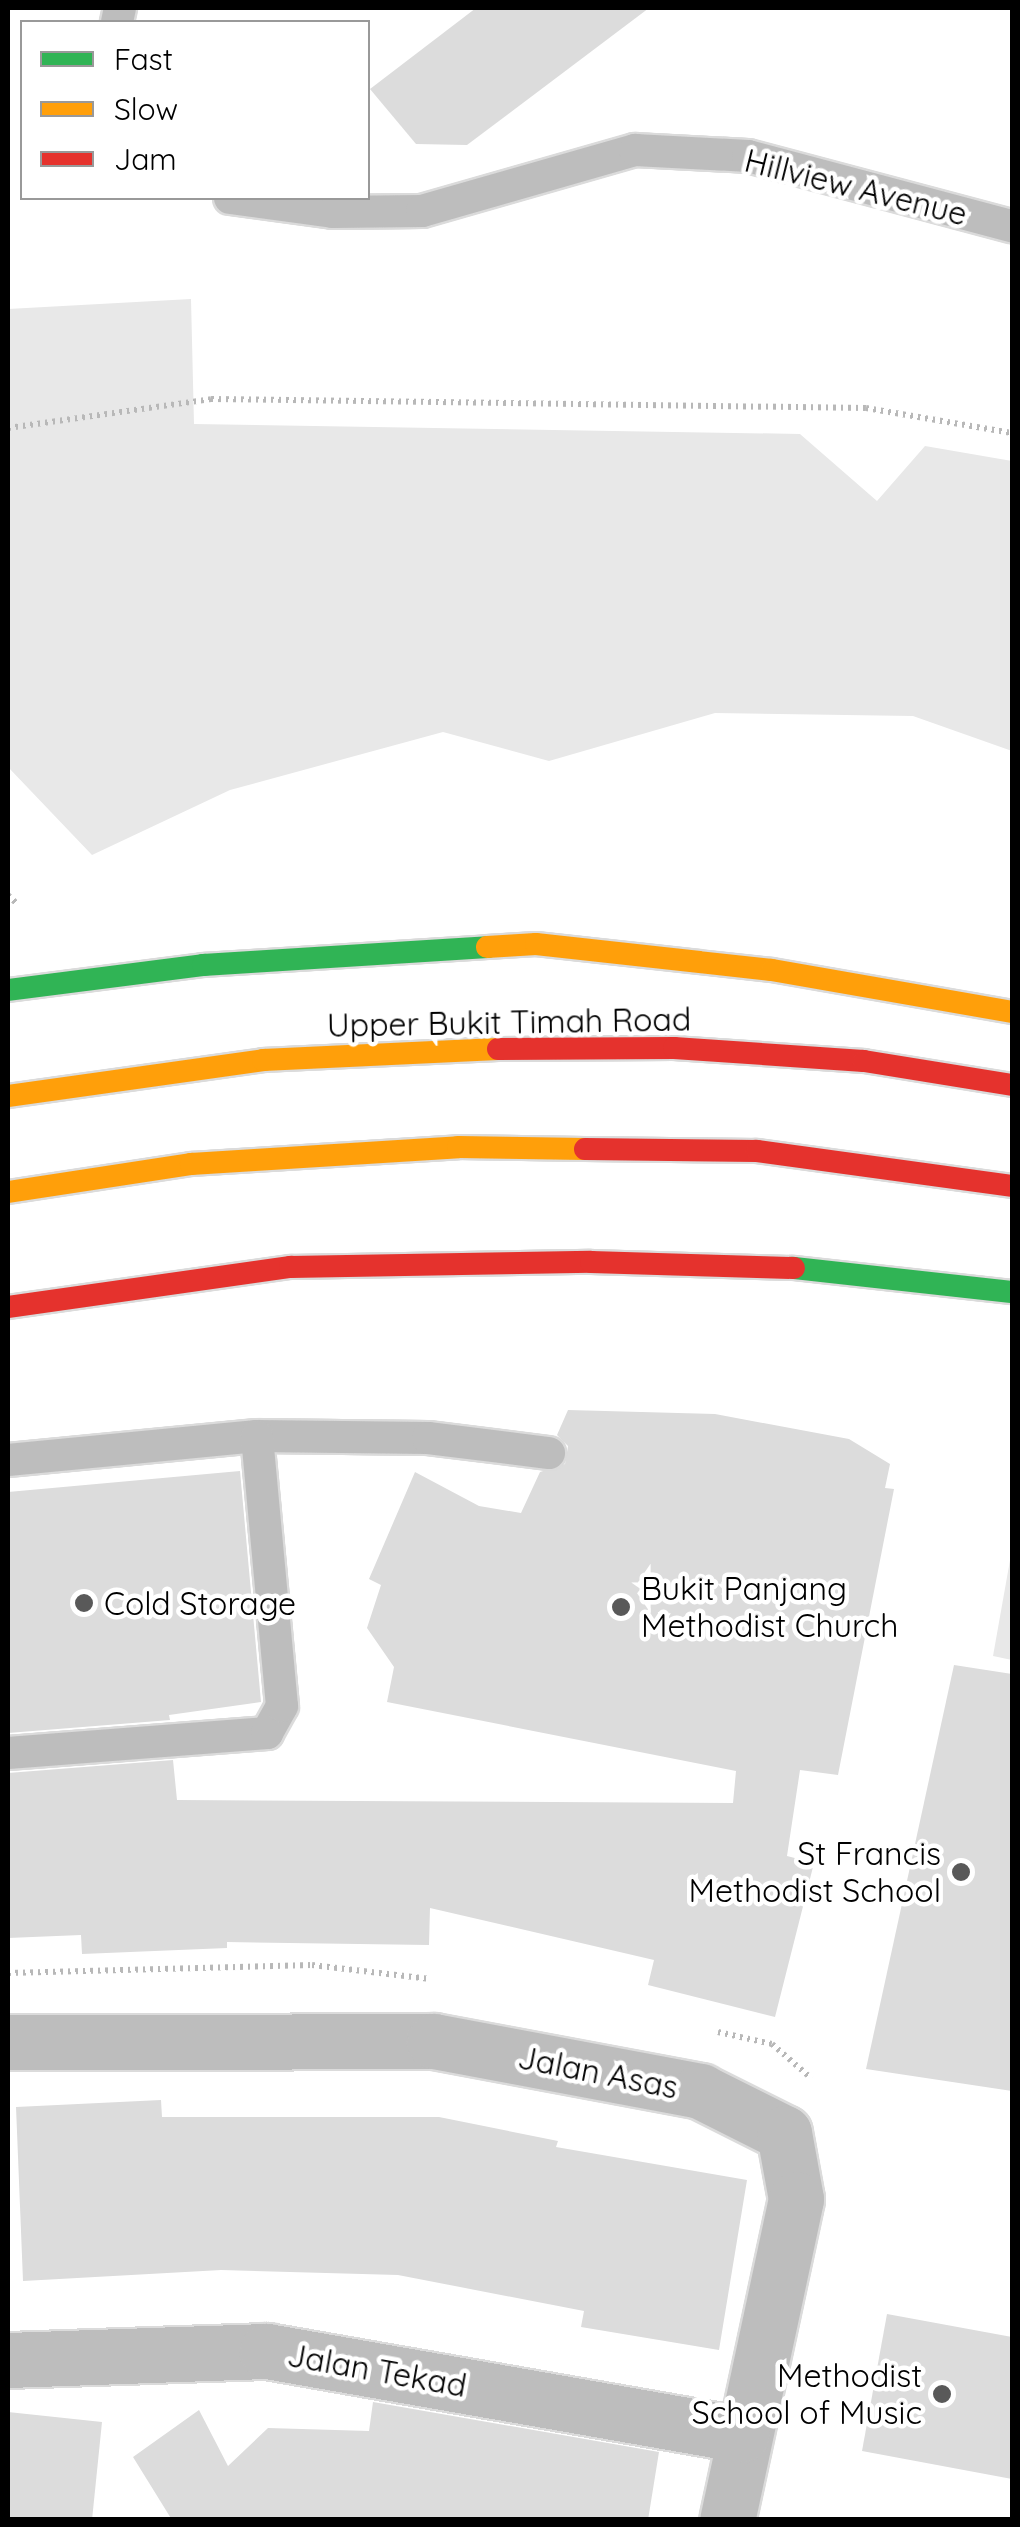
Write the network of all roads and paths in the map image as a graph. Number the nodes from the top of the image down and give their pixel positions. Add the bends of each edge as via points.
1 (245, 200) edge
2 (1012, 226) edge
3 (8, 428) edge
4 (1012, 433) edge
5 (8, 895) edge
6 (16, 904) dead end
7 (8, 990) edge
8 (1012, 1012) edge
9 (1012, 1085) edge
10 (8, 1096) edge
11 (1012, 1186) edge
12 (8, 1192) edge
13 (1012, 1292) edge
14 (8, 1306) edge
15 (257, 1436) junction
16 (549, 1453) dead end
17 (8, 1460) edge
18 (8, 1753) edge
19 (8, 2042) edge
20 (8, 2360) edge
21 (742, 2436) junction
22 (726, 2520) edge

1 - 2 lane, Hillview Avenue via 333,212 422,211 636,150 748,156
3 - 4 path via 211,399 866,408
5 - 6 path
7 - 8 highway via 204,966 536,944 772,970 987,1002
9 - 10 highway, Upper Bukit Timah Road via 864,1061 541,1047 263,1060
11 - 12 highway, bridge via 757,1152 458,1146 191,1164
13 - 14 highway via 845,1270 516,1263 290,1267
15 - 16 lane via 428,1438
15 - 17 lane
15 - 18 lane via 282,1706 267,1733
19 - 21 street, Jalan Asas via 434,2041 700,2091 784,2133 796,2200
20 - 21 street, Jalan Tekad via 267,2351
21 - 22 street, Jalan Asas

